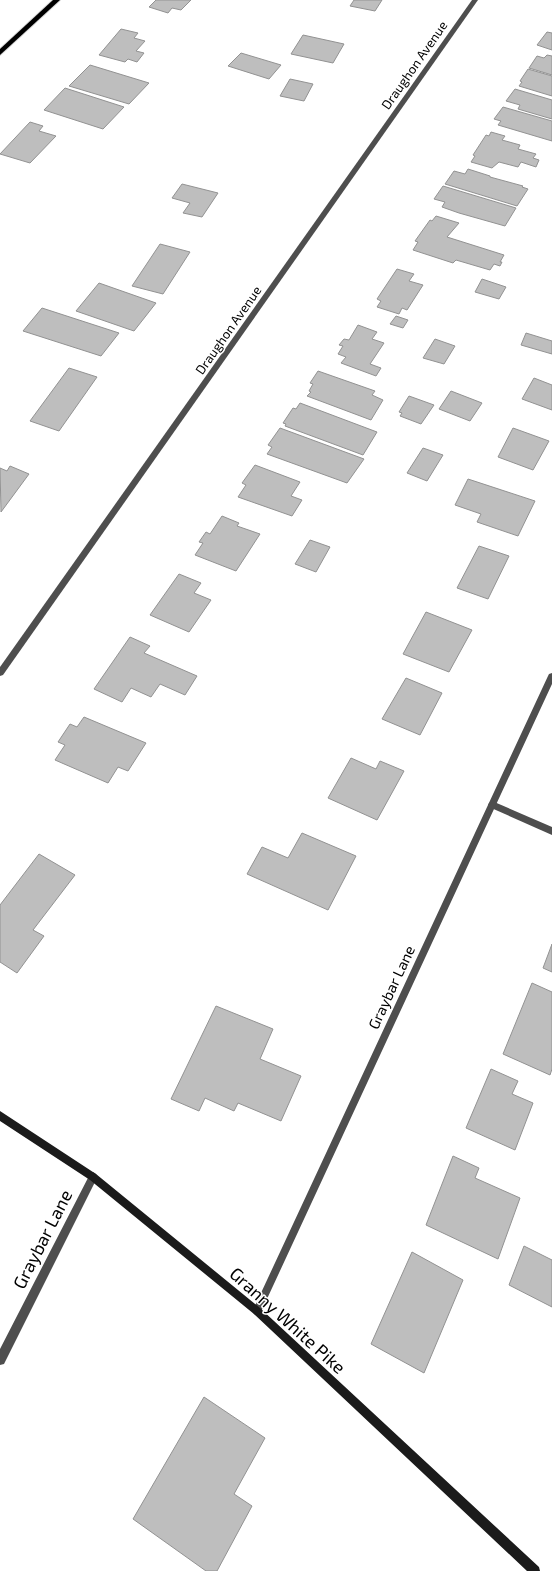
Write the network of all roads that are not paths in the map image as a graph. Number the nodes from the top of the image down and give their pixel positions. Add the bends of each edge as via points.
1 (57, 0) edge
2 (475, 0) edge
3 (0, 53) edge
4 (0, 673) edge
5 (552, 676) edge
6 (492, 805) junction
7 (552, 831) edge
8 (0, 1116) edge
9 (93, 1177) junction
10 (257, 1311) junction
11 (0, 1360) edge
12 (535, 1571) edge

1 - 3 main road
2 - 4 street, Draughon Avenue
5 - 6 street, Graybar Lane
6 - 7 street
6 - 10 street, Graybar Lane
8 - 9 main road, Granny White Pike
9 - 10 main road, Granny White Pike
9 - 11 street, Graybar Lane
10 - 12 main road, Granny White Pike

